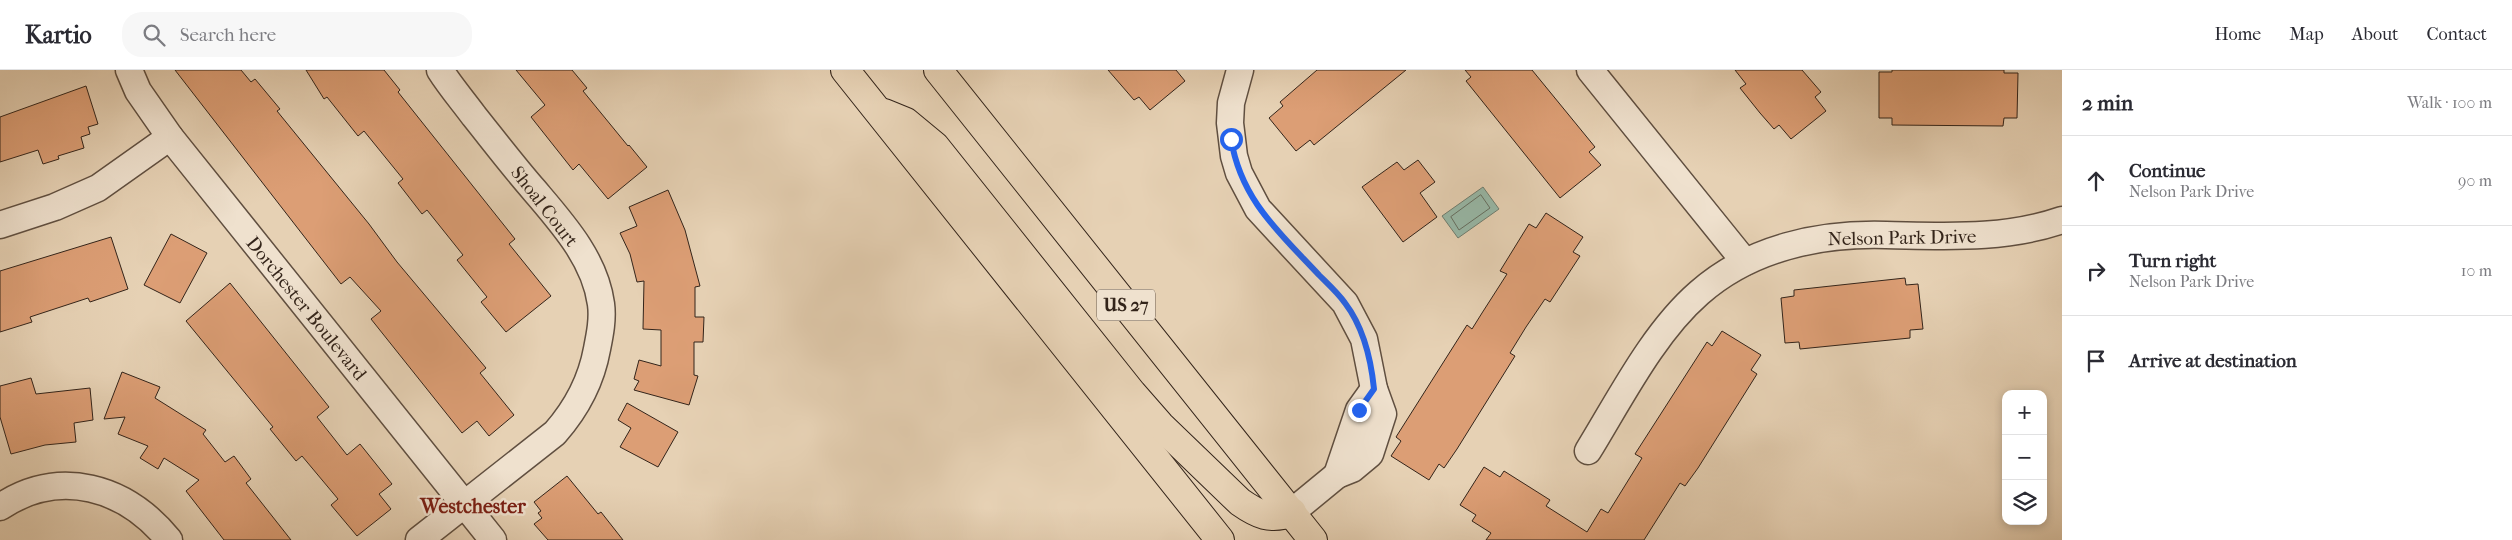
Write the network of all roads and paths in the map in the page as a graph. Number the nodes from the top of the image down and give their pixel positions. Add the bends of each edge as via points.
1 (129, 70) edge
2 (440, 70) edge
3 (845, 70) edge
4 (938, 70) edge
5 (1240, 70) edge
6 (1590, 70) edge
7 (878, 112) junction
8 (170, 137) junction
9 (2062, 220) edge
10 (0, 225) edge
11 (1745, 262) junction
12 (1588, 450) dead end
13 (465, 504) junction
14 (0, 507) edge
15 (1292, 512) junction
16 (169, 540) edge
17 (419, 540) edge
18 (493, 540) edge
19 (1220, 540) edge
20 (1313, 540) edge

1 - 8 street, Dorchester Boulevard via 138,91
2 - 13 street, Shoal Court via 567,230 583,254 601,304 595,360 574,412 555,433
3 - 7 highway
4 - 15 highway, US 27
5 - 15 street via 1231,103 1230,122 1239,173 1258,209 1345,303 1364,339 1382,414 1370,454 1352,469 1337,475
6 - 11 street
7 - 15 highway via 906,122 935,146 1146,410 1240,502 1261,515 1282,516
7 - 19 highway
8 - 10 street via 98,188 55,207
8 - 13 street, Dorchester Boulevard
9 - 11 street, Nelson Park Drive via 2019,232 1989,236 1860,234 1832,237 1796,243
11 - 12 street, Nelson Park Drive via 1698,293 1671,323
13 - 17 street, Shoal Court
13 - 18 street, Dorchester Boulevard
14 - 16 street via 35,491 82,487 127,501 151,519
15 - 20 highway, US 27

